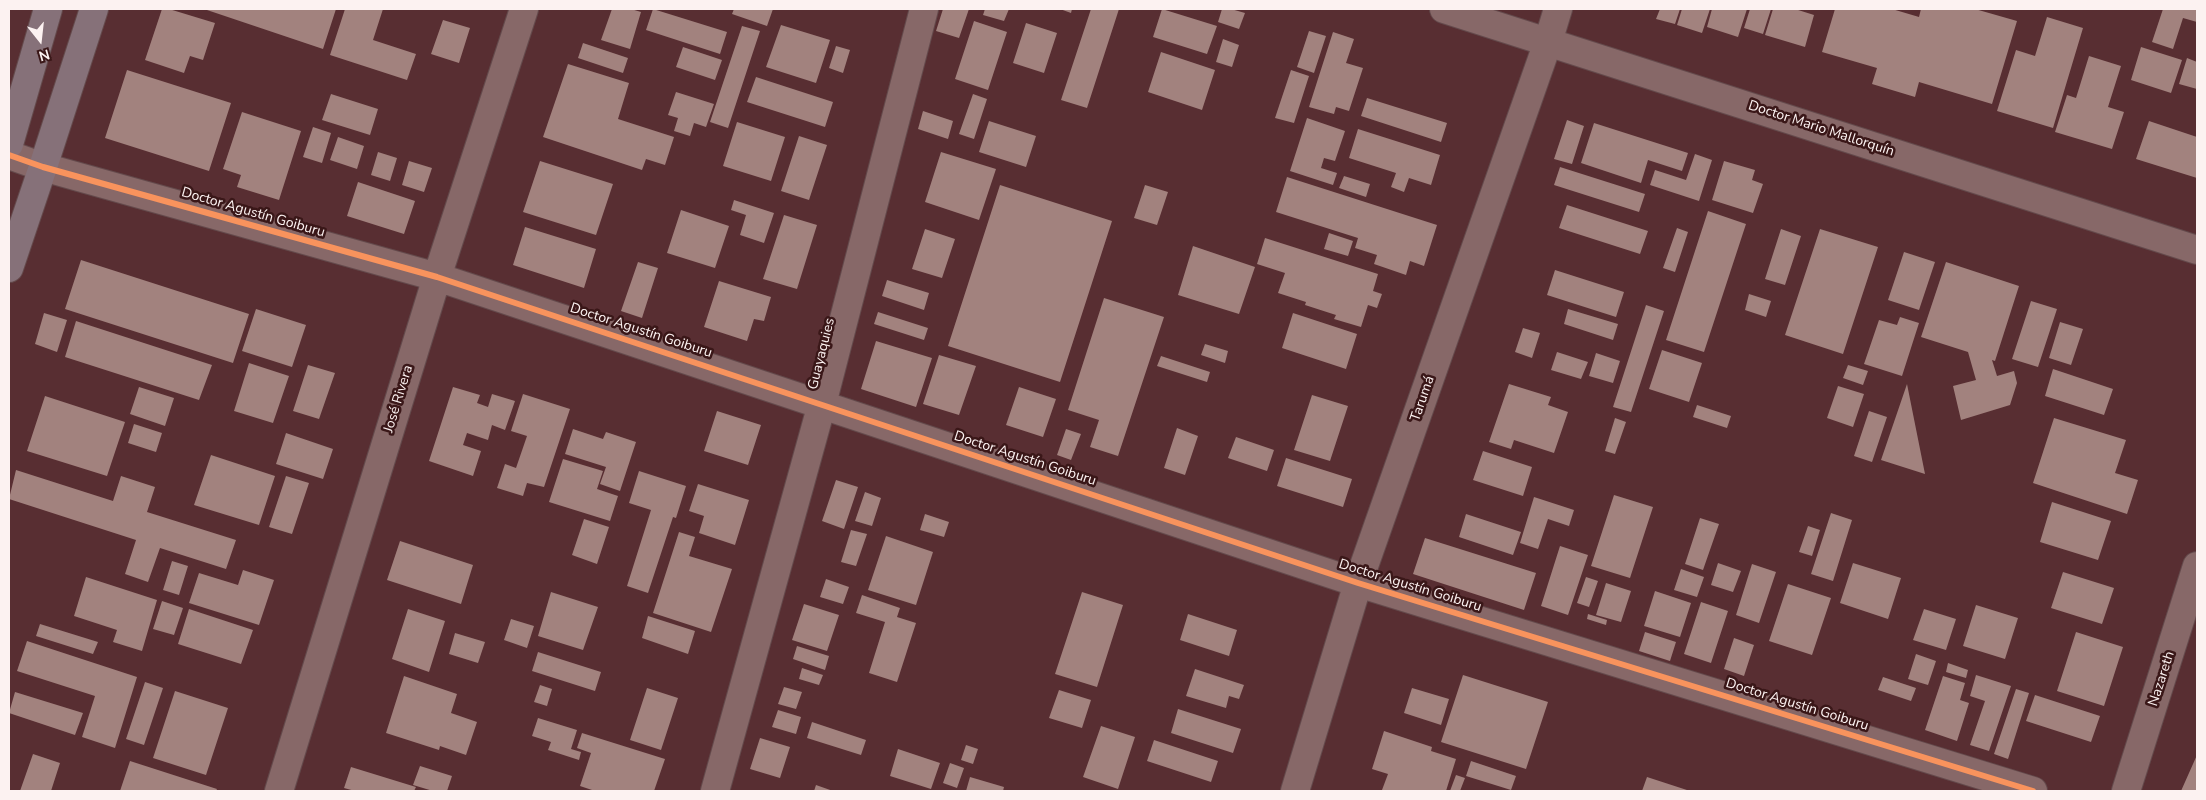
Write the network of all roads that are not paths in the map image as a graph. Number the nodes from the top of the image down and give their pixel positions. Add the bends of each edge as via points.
1 (48, 9) edge
2 (94, 9) edge
3 (524, 9) edge
4 (924, 9) edge
5 (1444, 9) edge
6 (1558, 9) edge
7 (1548, 42) junction
8 (9, 144) edge
9 (9, 155) edge
10 (43, 167) junction
11 (2197, 250) edge
12 (9, 268) edge
13 (437, 276) junction
14 (822, 404) junction
15 (2197, 566) edge
16 (1358, 583) junction
17 (279, 791) edge
18 (715, 791) edge
19 (1295, 791) edge
20 (2033, 791) edge
21 (2126, 791) edge

1 - 8 highway
2 - 10 highway
3 - 13 street, José Rivera
4 - 14 street, Guayaquies
5 - 7 street, Doctor Mario Mallorquín
6 - 7 street, Tarumá
7 - 11 street, Doctor Mario Mallorquín
7 - 16 street, Tarumá
9 - 10 street, Doctor Agustín Goiburu
10 - 12 highway
10 - 13 street, Doctor Agustín Goiburu
13 - 14 street, Doctor Agustín Goiburu
13 - 17 street, José Rivera
14 - 16 street, Doctor Agustín Goiburu
14 - 18 street, Guayaquies
15 - 21 street, Nazareth
16 - 19 street, Tarumá
16 - 20 street, Doctor Agustín Goiburu

